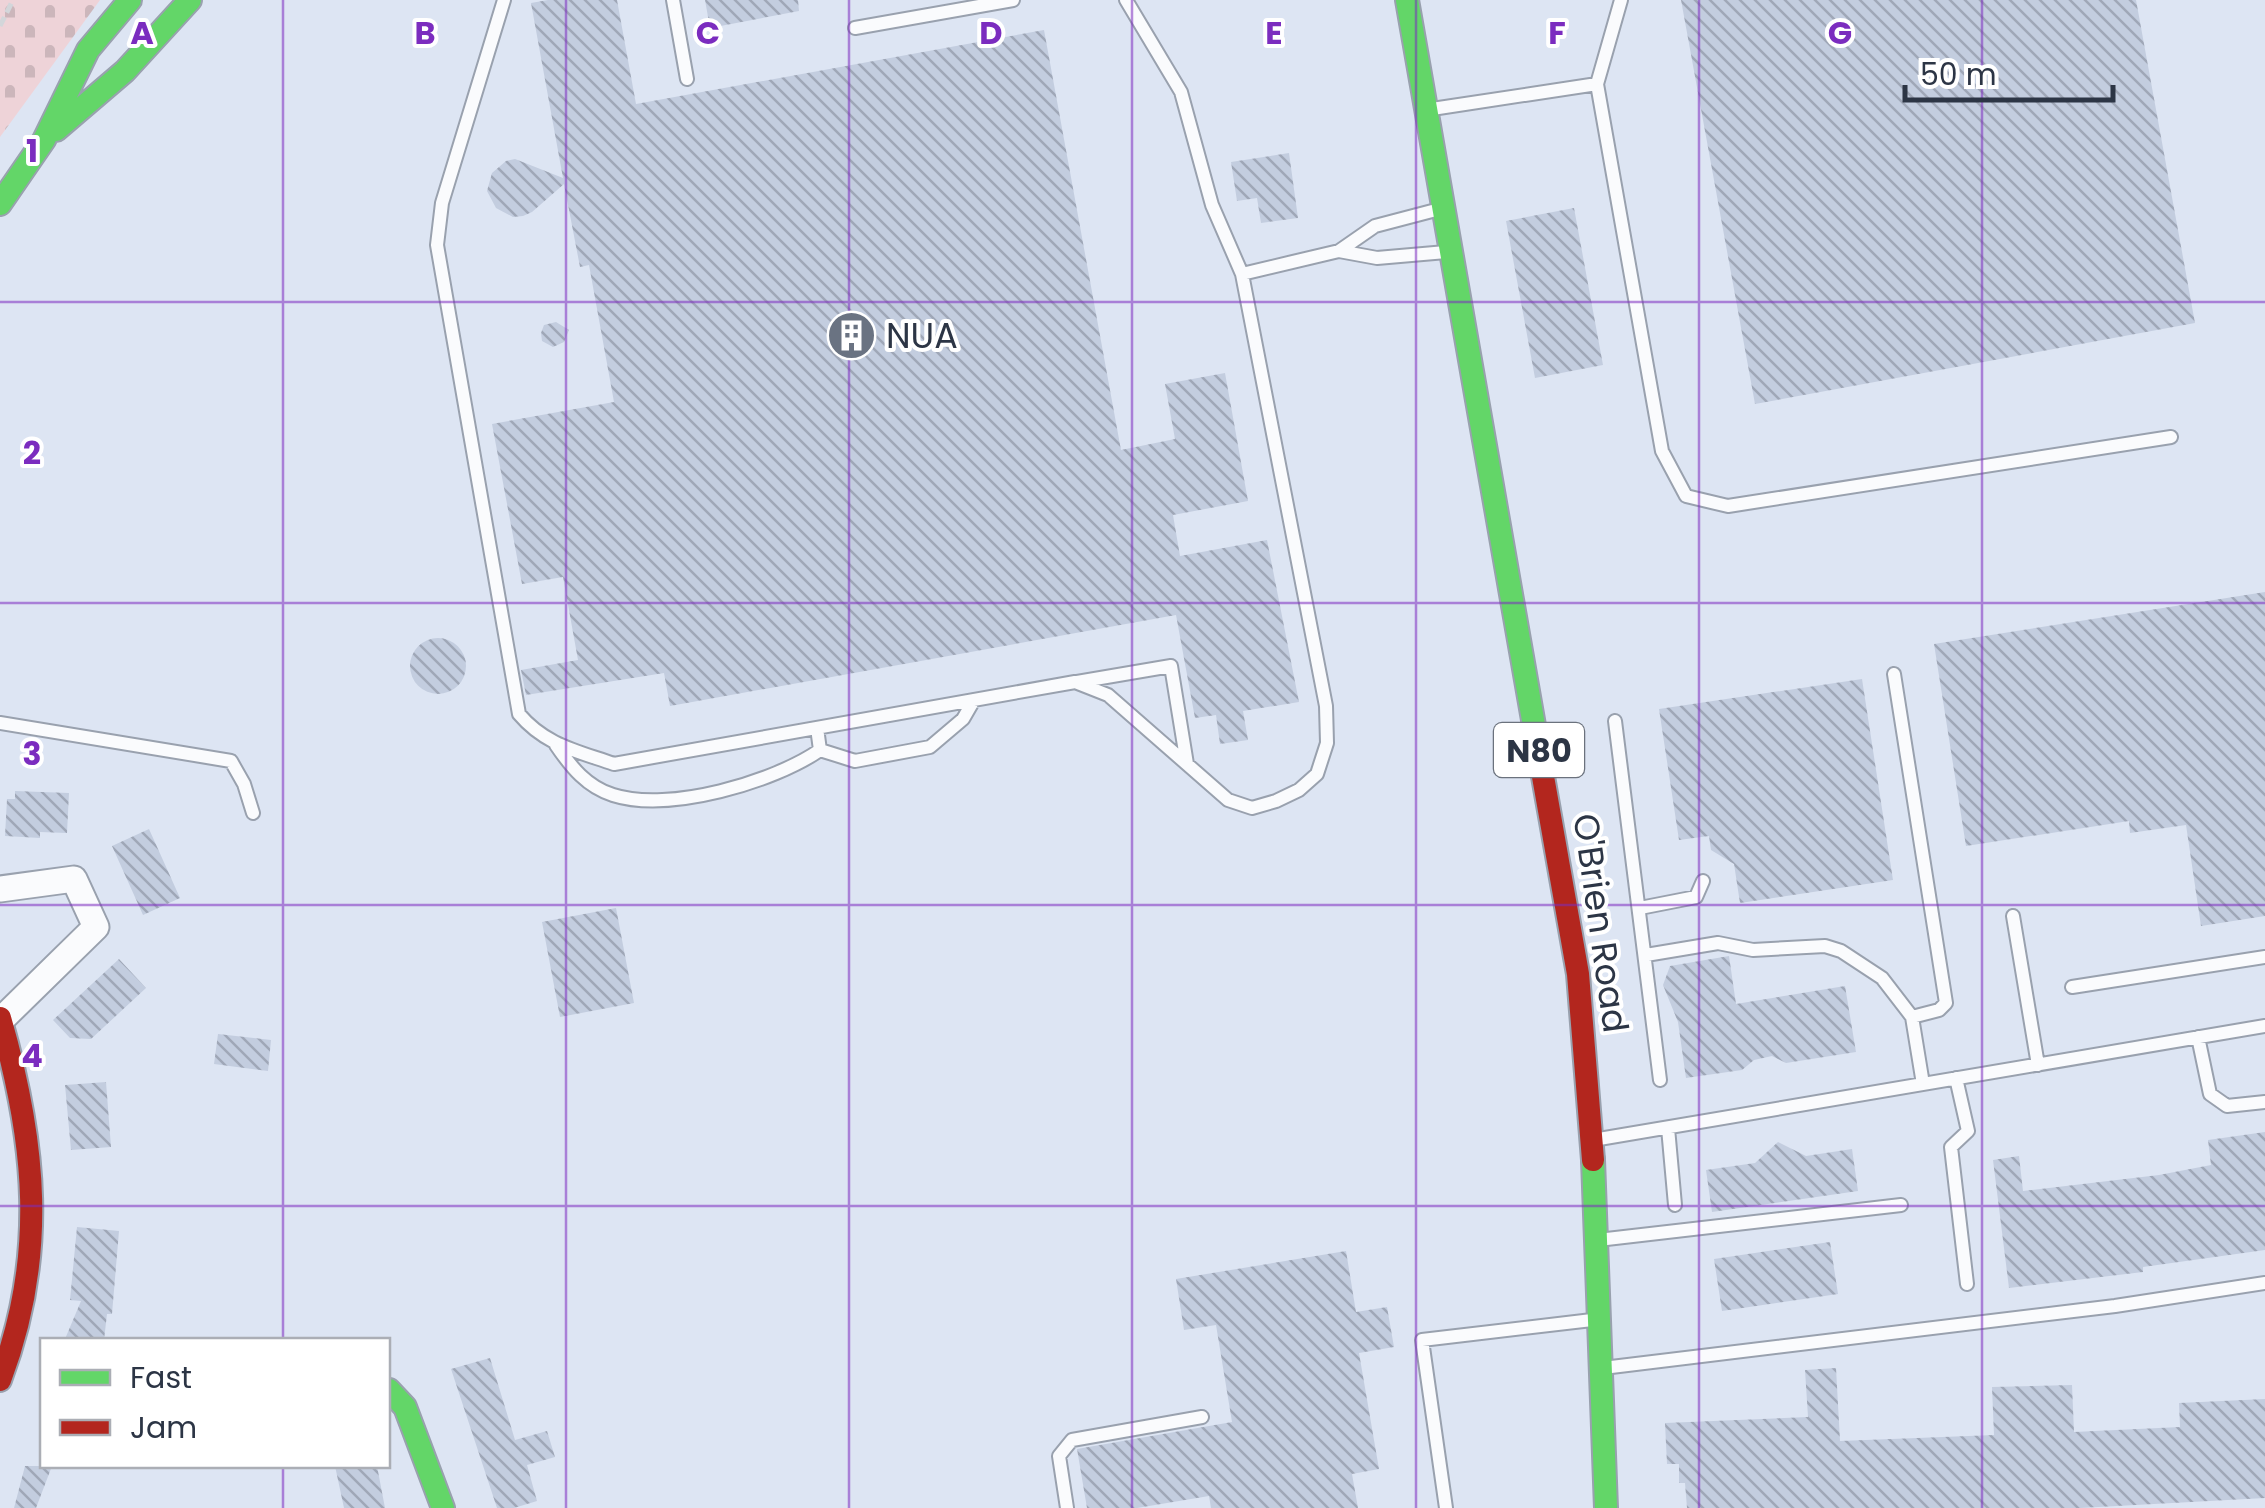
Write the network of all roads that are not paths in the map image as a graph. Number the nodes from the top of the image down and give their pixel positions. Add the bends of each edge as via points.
1 (130, 0) edge
2 (190, 0) edge
3 (504, 0) edge
4 (672, 0) edge
5 (1013, 0) edge
6 (1126, 0) edge
7 (1407, 0) edge
8 (1621, 0) edge
9 (855, 28) dead end
10 (687, 79) dead end
11 (1597, 84) junction
12 (1425, 110) junction
13 (44, 140) junction
14 (0, 204) edge
15 (1441, 209) junction
16 (1339, 251) junction
17 (1449, 252) junction
18 (1242, 274) junction
19 (2171, 437) dead end
20 (1894, 674) dead end
21 (1074, 682) junction
22 (974, 700) junction
23 (1615, 720) dead end
24 (0, 723) edge
25 (817, 728) junction
26 (555, 743) junction
27 (820, 750) junction
28 (1188, 765) junction
29 (253, 813) dead end
30 (1703, 881) dead end
31 (0, 889) edge
32 (1640, 908) junction
33 (2014, 916) dead end
34 (1646, 956) junction
35 (2265, 957) edge
36 (2072, 986) dead end
37 (1912, 1017) junction
38 (0, 1019) edge
39 (2265, 1026) edge
40 (2198, 1037) junction
41 (2038, 1065) junction
42 (1956, 1078) junction
43 (1660, 1080) dead end
44 (1923, 1084) junction
45 (2265, 1102) edge
46 (1668, 1128) junction
47 (1592, 1140) junction
48 (1675, 1205) dead end
49 (1901, 1205) dead end
50 (1596, 1241) junction
51 (2265, 1283) edge
52 (1967, 1284) dead end
53 (1599, 1320) junction
54 (1601, 1368) junction
55 (0, 1380) edge
56 (390, 1391) edge
57 (1202, 1417) dead end
58 (443, 1508) edge
59 (1067, 1508) edge
60 (1446, 1508) edge
61 (1606, 1508) edge

1 - 13 main road via 88,50
2 - 13 main road via 125,72
3 - 26 lane via 442,203 438,245 519,714
4 - 10 lane
5 - 9 lane
6 - 18 lane via 1180,92 1212,205
7 - 12 main road, O'Brien Road / N80
8 - 11 lane
11 - 12 lane
11 - 19 lane via 1662,451 1686,496 1728,506
12 - 15 main road, O'Brien Road / N80
13 - 14 main road
15 - 16 lane via 1375,226
15 - 17 main road, O'Brien Road / N80
16 - 17 lane via 1377,258
16 - 18 lane
17 - 47 main road, O'Brien Road / N80 via 1578,974
18 - 28 lane via 1326,706 1327,744 1317,774 1299,790 1252,808 1228,800
20 - 37 lane via 1946,1003
21 - 22 lane
21 - 28 lane via 1108,695
21 - 28 lane via 1170,666
22 - 25 lane
22 - 27 lane via 930,747 855,760
23 - 32 lane
24 - 29 lane via 231,761
25 - 26 lane via 614,764
25 - 27 lane
26 - 27 lane via 578,775 612,795 646,800 711,793 799,765
30 - 32 lane via 1696,896
31 - 38 street via 74,879 96,928
32 - 34 lane
33 - 41 lane
34 - 37 lane via 1718,943 1753,950 1825,946 1882,978
34 - 43 lane
35 - 36 lane
37 - 44 lane
38 - 55 main road via 30,1138 32,1200 23,1310
39 - 40 lane
40 - 41 lane
40 - 45 lane via 2210,1094 2227,1106
41 - 42 lane
42 - 44 lane
42 - 52 lane via 1968,1130 1951,1147
44 - 46 lane
46 - 47 lane
46 - 48 lane
47 - 50 main road, O'Brien Road / N80
49 - 50 lane
50 - 53 main road, O'Brien Road / N80
51 - 54 lane
53 - 54 main road, O'Brien Road / N80
53 - 60 lane via 1422,1340
54 - 61 main road, O'Brien Road / N80
56 - 58 main road via 405,1407
57 - 59 lane via 1072,1440 1059,1456

